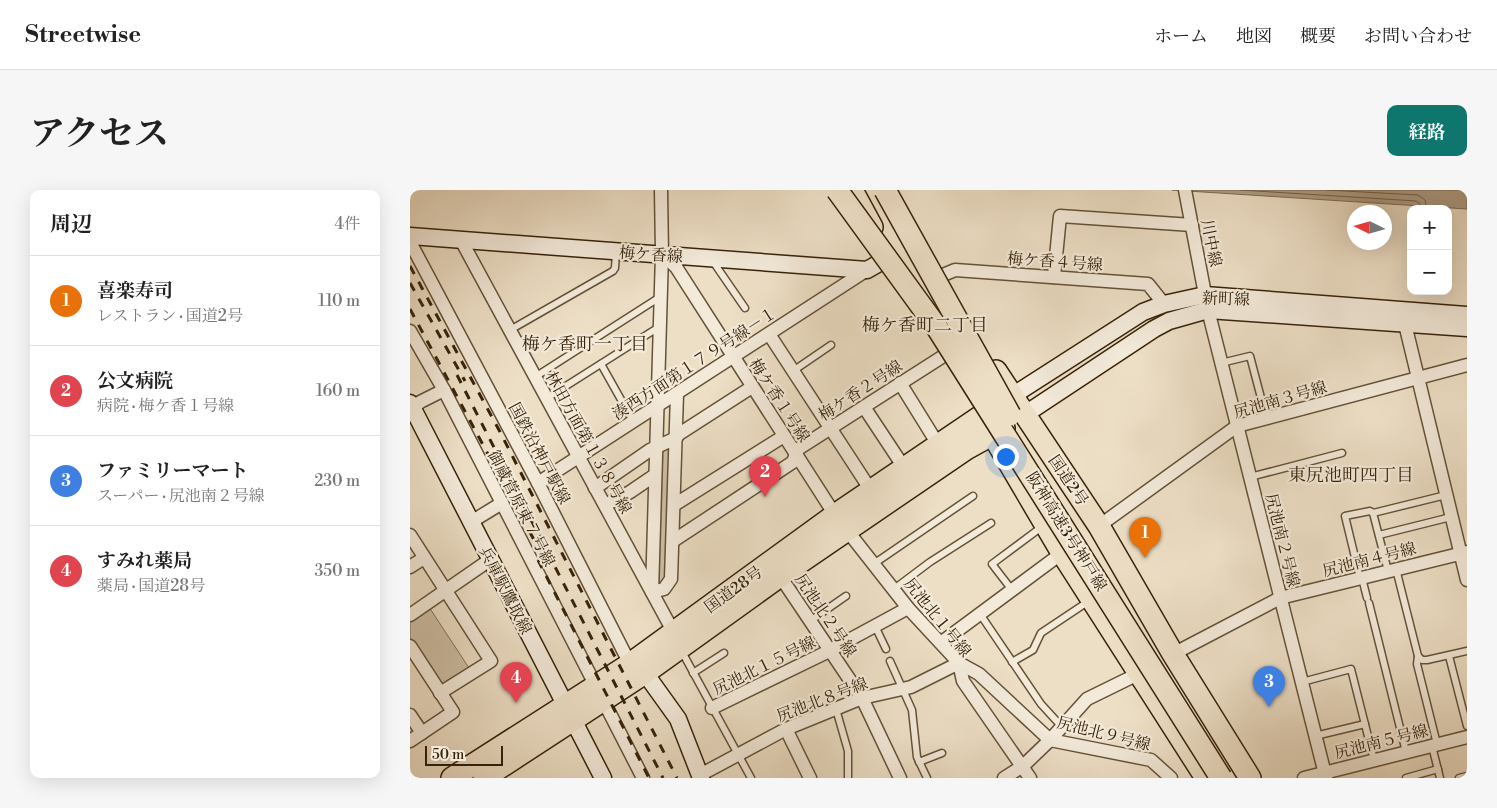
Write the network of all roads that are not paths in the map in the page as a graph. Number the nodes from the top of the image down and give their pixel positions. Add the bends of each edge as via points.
1 (661, 190) edge
2 (837, 190) edge
3 (852, 190) edge
4 (876, 190) edge
5 (885, 190) edge
6 (1186, 193) edge
7 (1192, 225) junction
8 (410, 236) edge
9 (461, 240) junction
10 (410, 242) edge
11 (616, 252) junction
12 (662, 254) junction
13 (711, 258) junction
14 (888, 258) junction
15 (866, 270) junction
16 (1054, 277) junction
17 (936, 278) junction
18 (660, 297) junction
19 (1206, 303) junction
20 (1164, 304) junction
21 (746, 308) dead end
22 (1467, 315) edge
23 (1405, 324) junction
24 (659, 327) junction
25 (1467, 328) edge
26 (510, 330) junction
27 (410, 331) edge
28 (769, 334) junction
29 (831, 345) dead end
30 (944, 355) junction
31 (733, 358) junction
32 (1221, 363) junction
33 (601, 364) junction
34 (1467, 365) edge
35 (793, 371) junction
36 (535, 376) junction
37 (1416, 379) junction
38 (900, 383) junction
39 (752, 387) junction
40 (444, 390) junction
41 (677, 394) junction
42 (1012, 396) junction
43 (547, 398) junction
44 (656, 406) junction
45 (864, 407) junction
46 (411, 408) edge
47 (1024, 415) junction
48 (981, 416) junction
49 (1266, 417) junction
50 (633, 421) junction
51 (1237, 426) junction
52 (831, 429) junction
53 (993, 435) junction
54 (784, 436) junction
55 (676, 438) junction
56 (939, 446) junction
57 (656, 449) junction
58 (1342, 453) dead end
59 (796, 455) junction
60 (578, 456) junction
61 (905, 470) junction
62 (655, 475) junction
63 (1250, 478) junction
64 (538, 483) junction
65 (595, 488) junction
66 (872, 492) junction
67 (1446, 495) junction
68 (973, 496) dead end
69 (502, 503) junction
70 (605, 505) junction
71 (674, 505) junction
72 (1373, 513) junction
73 (1451, 517) junction
74 (471, 522) junction
75 (842, 522) junction
76 (991, 522) dead end
77 (1046, 524) junction
78 (1099, 526) junction
79 (410, 535) edge
80 (1378, 535) junction
81 (673, 541) junction
82 (1464, 552) edge
83 (1062, 553) junction
84 (424, 558) junction
85 (490, 560) junction
86 (874, 563) junction
87 (410, 567) edge
88 (1392, 570) junction
89 (780, 576) junction
90 (1361, 578) junction
91 (1467, 580) edge
92 (894, 589) junction
93 (1012, 590) junction
94 (446, 591) junction
95 (652, 592) junction
96 (846, 596) dead end
97 (1280, 598) junction
98 (1092, 599) junction
99 (908, 608) junction
100 (410, 614) edge
101 (980, 614) junction
102 (810, 621) junction
103 (875, 626) junction
104 (677, 640) junction
105 (942, 642) junction
106 (410, 646) edge
107 (886, 649) dead end
108 (830, 650) junction
109 (1467, 651) edge
110 (724, 653) dead end
111 (1173, 654) junction
112 (1418, 656) junction
113 (1448, 656) junction
114 (890, 661) dead end
115 (1012, 662) junction
116 (959, 663) junction
117 (637, 668) junction
118 (693, 673) junction
119 (1140, 673) junction
120 (1302, 682) junction
121 (901, 690) junction
122 (440, 693) junction
123 (599, 693) junction
124 (862, 698) junction
125 (712, 708) junction
126 (836, 709) junction
127 (569, 713) junction
128 (410, 715) edge
129 (1365, 724) junction
130 (1467, 726) edge
131 (1062, 727) junction
132 (786, 729) junction
133 (422, 733) junction
134 (1315, 736) junction
135 (1467, 737) edge
136 (1050, 740) junction
137 (410, 741) edge
138 (1435, 745) junction
139 (1406, 752) junction
140 (942, 753) dead end
141 (738, 754) junction
142 (1374, 760) junction
143 (919, 762) junction
144 (1023, 766) junction
145 (1438, 769) junction
146 (1325, 775) edge
147 (700, 776) edge
148 (1467, 776) edge
149 (452, 778) edge
150 (484, 778) edge
151 (603, 778) edge
152 (643, 778) edge
153 (751, 778) edge
154 (810, 778) edge
155 (848, 778) edge
156 (900, 778) edge
157 (927, 778) edge
158 (1004, 778) edge
159 (1030, 778) edge
160 (1172, 778) edge
161 (1206, 778) edge
162 (1221, 778) edge
163 (1236, 778) edge
164 (1250, 778) edge
165 (1304, 778) edge
166 (1406, 778) edge
167 (1440, 778) edge
168 (1459, 778) edge

1 - 12 street
2 - 162 highway, 阪神高速3号神戸線, bridge via 938,329
3 - 14 highway
4 - 17 highway, 国道2号
5 - 163 highway, 阪神高速3号神戸線, bridge via 1025,440
6 - 7 street, 川中線
7 - 16 street via 1060,216
7 - 19 street, 川中線
8 - 9 street, 梅ケ香線
9 - 11 street, 梅ケ香線
9 - 26 street, 林田方面第１３８号線
10 - 64 street, 国鉄沿神戸駅線
11 - 12 street, 梅ケ香線
11 - 26 lane via 613,271
12 - 13 street, 梅ケ香線
12 - 18 street
12 - 31 street, 梅ケ香１号線 via 676,267
13 - 15 street, 梅ケ香線
13 - 21 lane
14 - 15 street
14 - 30 highway
15 - 28 street, 湊西方面第１７９号線－１
16 - 17 street, 梅ケ香４号線 via 955,270
16 - 20 street, 梅ケ香４号線 via 1148,284
17 - 42 highway, 国道2号
18 - 24 street
18 - 36 lane
19 - 20 street, 新町線
19 - 22 street, 新町線
19 - 23 street, 新町線
19 - 32 street, 尻池南２号線
19 - 47 street, 新町線 via 1154,329
20 - 42 street, 新町線 via 1143,312
23 - 25 street, 新町線
23 - 37 street
24 - 33 lane
24 - 44 street
26 - 36 street, 林田方面第１３８号線
27 - 40 street, 御蔵菅原東７号線
28 - 31 street, 湊西方面第１７９号線－１
28 - 35 street
29 - 35 lane
30 - 38 street, 梅ケ香２号線
30 - 48 highway
31 - 39 street, 梅ケ香１号線
31 - 41 street, 湊西方面第１７９号線－１
32 - 49 lane via 1250,356
32 - 51 street, 尻池南２号線
33 - 43 lane
33 - 50 lane
34 - 37 street, 尻池南３号線
35 - 52 street
36 - 43 street, 林田方面第１３８号線
37 - 49 street, 尻池南３号線
37 - 67 street
38 - 45 street, 梅ケ香２号線
38 - 56 street
39 - 54 street, 梅ケ香１号線
39 - 55 street
40 - 46 street
40 - 69 street, 御蔵菅原東７号線
41 - 44 street, 湊西方面第１７９号線－１
41 - 55 street
42 - 47 highway, 国道2号
42 - 48 highway, 国道28号
43 - 60 street, 林田方面第１３８号線
44 - 50 street, 湊西方面第１７９号線－１
44 - 57 street
45 - 52 street, 梅ケ香２号線
45 - 61 street
46 - 74 street, 兵庫駅鷹取線
47 - 53 highway, 国道28号
47 - 78 highway, 国道2号
48 - 53 highway
48 - 56 highway, 国道28号
49 - 51 street, 尻池南３号線
50 - 60 street, 湊西方面第１７９号線－１
51 - 63 street, 尻池南２号線
51 - 78 street, 尻池南３号線
52 - 59 street, 梅ケ香２号線 via 798,449
52 - 66 street
53 - 75 highway, 国道28号
53 - 77 highway
54 - 59 street, 梅ケ香１号線
54 - 71 street
55 - 57 street
55 - 71 street
56 - 61 highway, 国道28号
57 - 62 street
57 - 65 street
58 - 63 lane
59 - 75 street, 梅ケ香１号線
59 - 81 street, 梅ケ香２号線 via 794,462
60 - 64 street, 湊西方面第１７９号線－１
60 - 65 street, 林田方面第１３８号線
61 - 66 highway, 国道28号
62 - 70 street
62 - 95 street
63 - 97 street, 尻池南２号線
64 - 117 street, 国鉄沿神戸駅線
65 - 70 street, 林田方面第１３８号線
66 - 75 highway, 国道28号
67 - 72 lane
67 - 73 street
68 - 86 lane
69 - 74 street
69 - 123 street, 御蔵菅原東７号線
70 - 95 street, 林田方面第１３８号線
71 - 81 street
72 - 80 lane
72 - 90 lane via 1345,516
73 - 80 lane
73 - 82 street
74 - 85 street, 兵庫駅鷹取線
75 - 86 street, 尻池北１号線
75 - 89 highway, 国道28号
75 - 104 highway, 国道28号
76 - 92 lane
77 - 83 highway
77 - 93 lane via 992,564
78 - 111 highway, 国道2号
79 - 84 street
80 - 88 lane
81 - 95 street via 671,579 664,589
82 - 88 street, 尻池南４号線
82 - 91 street
83 - 93 street
83 - 98 highway
84 - 87 street
84 - 94 street
85 - 94 street
85 - 127 street, 兵庫駅鷹取線
86 - 92 street, 尻池北１号線
88 - 90 street, 尻池南４号線
88 - 112 lane
89 - 102 street, 尻池北２号線
89 - 104 highway, 国道28号
90 - 97 street, 尻池南４号線
90 - 139 lane
92 - 99 street, 尻池北１号線
93 - 101 street
94 - 100 street
94 - 122 street via 491,661
95 - 104 street, 林田方面第１３８号線
96 - 102 lane
97 - 111 street, 尻池南４号線
97 - 120 street, 尻池南２号線
98 - 115 lane via 1041,633 1033,650
98 - 119 highway
99 - 103 street, 尻池北１５号線
99 - 105 street, 尻池北１号線
101 - 105 street
101 - 115 lane
102 - 108 street, 尻池北２号線
103 - 107 lane
103 - 108 street, 尻池北１５号線
104 - 117 highway, 国道28号
104 - 118 lane
105 - 116 street, 尻池北１号線
106 - 122 street
108 - 124 street, 尻池北２号線
108 - 125 street, 尻池北１５号線
109 - 113 lane
110 - 118 lane
111 - 164 highway, 国道2号
112 - 113 lane via 1422,660
112 - 138 lane
113 - 130 lane
114 - 121 lane
115 - 131 lane via 1041,704
116 - 121 street, 尻池北８号線
116 - 136 street, 尻池北９号線 via 979,674
116 - 144 street, 尻池北１号線 via 963,681
117 - 123 highway, 国道28号
117 - 147 street via 678,719
118 - 125 lane
119 - 131 street via 1087,699
119 - 161 highway
120 - 129 lane via 1351,669
120 - 134 street, 尻池南２号線
121 - 124 street, 尻池北８号線
121 - 143 lane via 912,710
122 - 133 street via 453,712
123 - 127 highway, 国道28号
123 - 152 street, 御蔵菅原東７号線
124 - 126 street, 尻池北８号線
124 - 156 street, 尻池北２号線
125 - 141 lane
126 - 132 street, 尻池北８号線
126 - 155 lane via 848,751
127 - 149 highway, 国道28号
127 - 150 highway, 国道28号
127 - 151 street, 兵庫駅鷹取線
128 - 133 street
129 - 134 lane
129 - 142 lane
131 - 136 street
132 - 141 street, 尻池北８号線
132 - 154 street
133 - 137 street
134 - 146 street, 尻池南２号線
135 - 138 street, 尻池南５号線
136 - 144 street
136 - 160 street, 尻池北９号線 via 1151,760
138 - 139 street, 尻池南５号線
138 - 145 lane
139 - 142 street, 尻池南５号線
140 - 143 lane
141 - 147 street, 尻池北８号線
141 - 153 lane
142 - 146 street, 尻池南５号線
143 - 157 lane
144 - 158 street
144 - 159 street, 尻池北１号線
145 - 166 lane
145 - 167 lane
146 - 165 street, 尻池南５号線
148 - 168 lane

